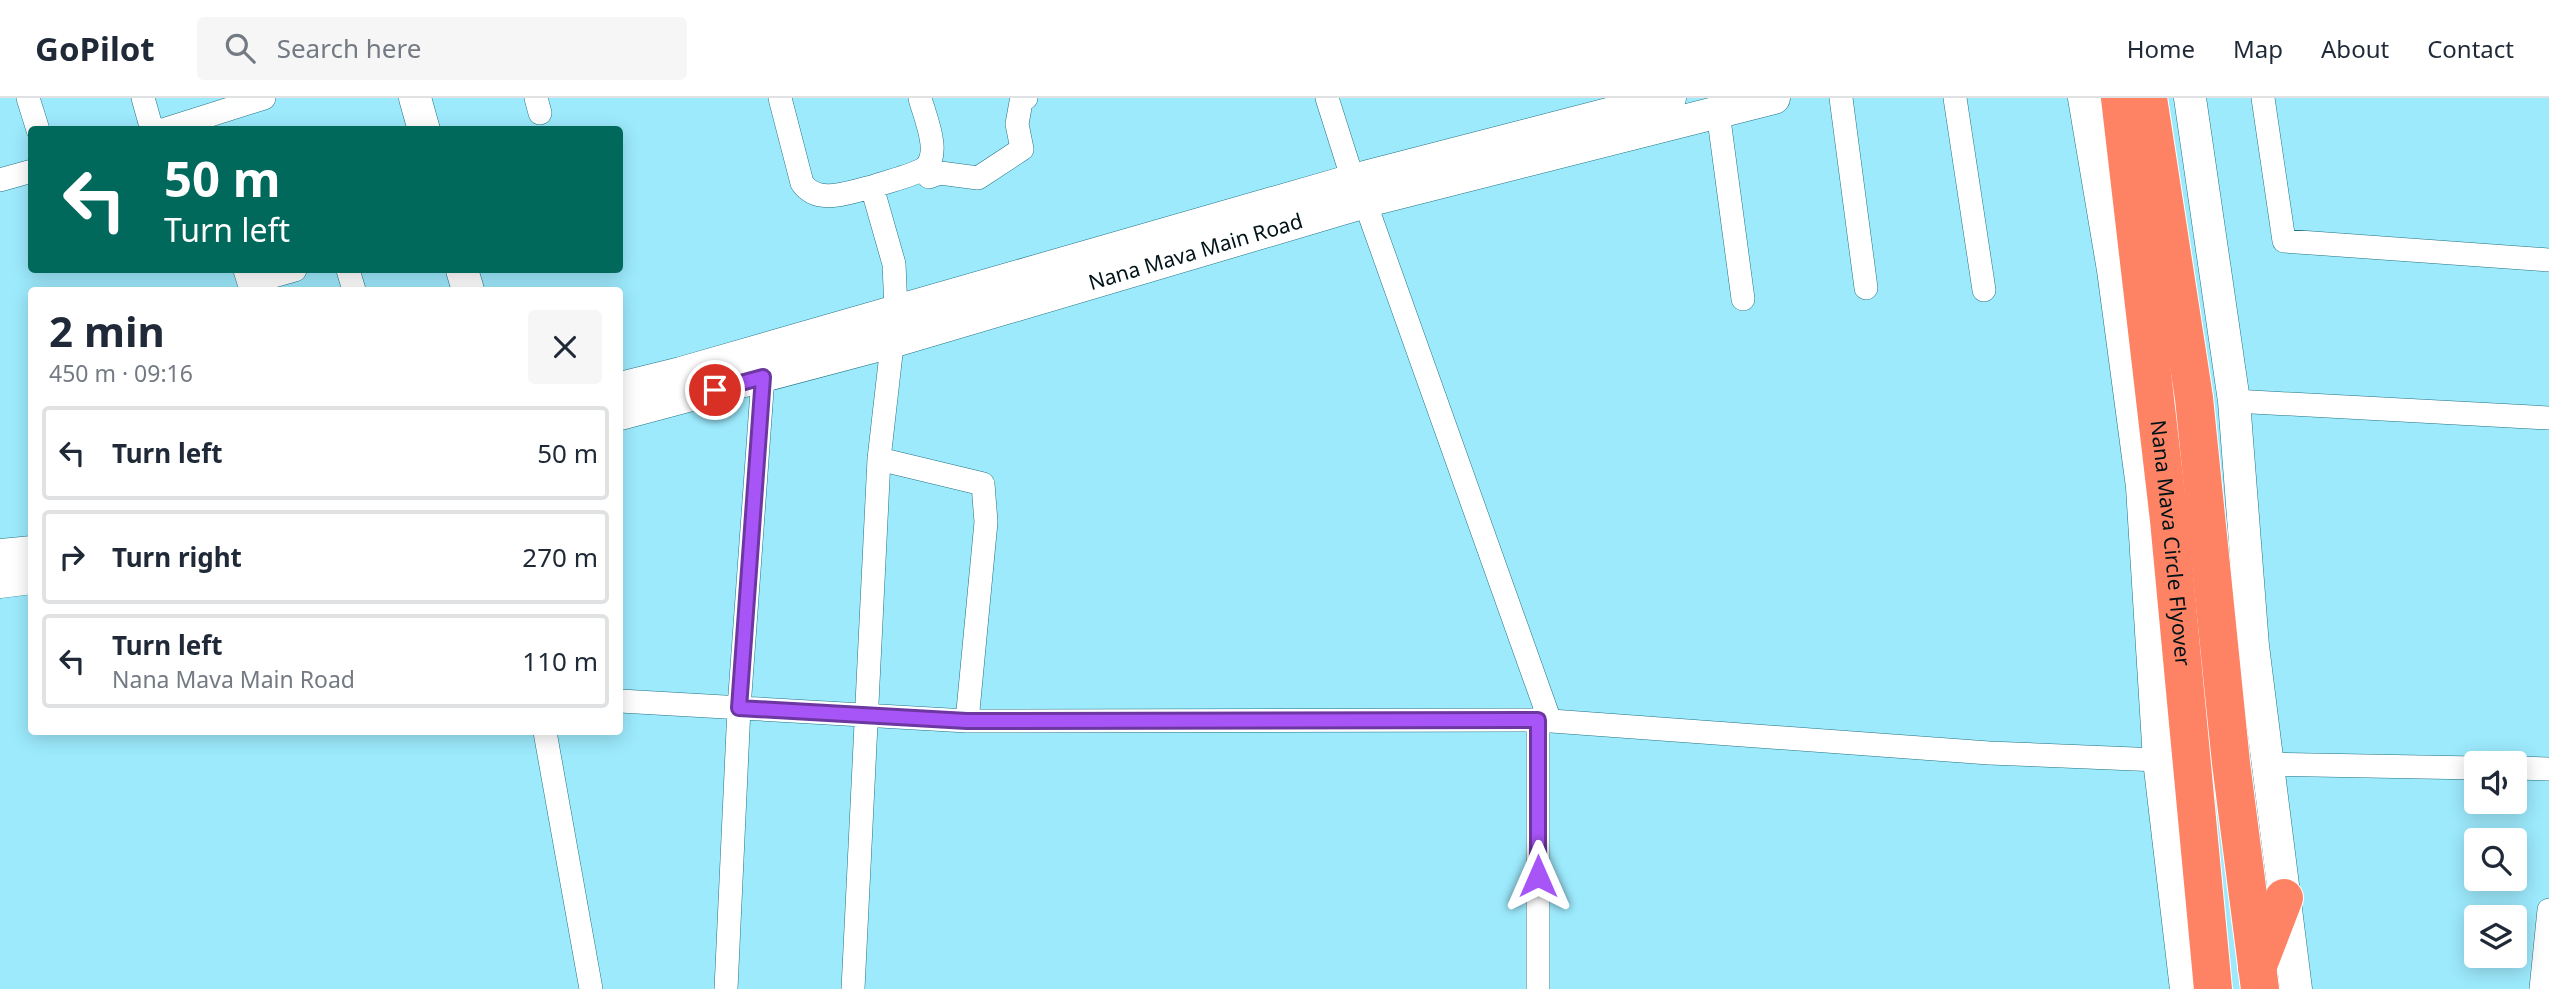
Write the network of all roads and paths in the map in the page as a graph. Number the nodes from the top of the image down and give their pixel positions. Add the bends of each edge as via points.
1 (28, 98) edge
2 (143, 98) edge
3 (264, 98) edge
4 (415, 98) edge
5 (780, 98) edge
6 (920, 98) edge
7 (1026, 98) edge
8 (1327, 98) edge
9 (1670, 98) edge
10 (1774, 98) edge
11 (1841, 98) edge
12 (1955, 98) edge
13 (2084, 98) edge
14 (2120, 98) edge
15 (2148, 98) edge
16 (2190, 98) edge
17 (2263, 98) edge
18 (1718, 112) junction
19 (37, 126) edge
20 (151, 126) edge
21 (176, 126) edge
22 (423, 126) edge
23 (28, 172) edge
24 (929, 177) dead end
25 (0, 180) edge
26 (872, 187) junction
27 (1359, 191) junction
28 (2549, 260) edge
29 (282, 273) edge
30 (248, 281) edge
31 (1866, 288) dead end
32 (1984, 290) dead end
33 (1743, 299) dead end
34 (895, 326) junction
35 (763, 377) junction
36 (623, 387) edge
37 (2234, 401) junction
38 (623, 413) edge
39 (2549, 418) edge
40 (879, 459) junction
41 (28, 552) edge
42 (0, 555) edge
43 (28, 578) edge
44 (0, 582) edge
45 (623, 701) edge
46 (739, 708) junction
47 (866, 715) junction
48 (1544, 720) junction
49 (967, 721) junction
50 (546, 735) edge
51 (2159, 760) junction
52 (2266, 764) junction
53 (2464, 768) edge
54 (2527, 768) edge
55 (2549, 769) edge
56 (2284, 898) junction
57 (2549, 910) edge
58 (2258, 979) edge
59 (592, 989) edge
60 (726, 989) edge
61 (853, 989) edge
62 (1538, 989) edge
63 (2186, 989) edge
64 (2213, 989) edge
65 (2296, 989) edge
66 (2542, 989) edge

1 - 19 street
2 - 20 street
3 - 21 street
4 - 22 street
5 - 26 street via 808,192 818,197
6 - 26 street via 932,149 930,159 925,167
7 - 24 street via 1017,124 1022,149 978,178 940,173
8 - 27 street
9 - 27 street, Nana Mava Main Road
10 - 18 street, Nana Mava Main Road
11 - 31 street
12 - 32 street
13 - 51 street via 2142,487
14 - 64 highway, Nana Mava Circle Flyover via 2169,520
15 - 58 highway, Nana Mava Circle Flyover via 2194,398
16 - 37 street
17 - 28 street via 2284,241
18 - 27 street, Nana Mava Main Road
18 - 33 street
23 - 25 street
26 - 34 street via 894,264
27 - 34 street, Nana Mava Main Road
27 - 48 street
29 - 30 street
34 - 35 street, Nana Mava Main Road
34 - 36 street, Nana Mava Main Road
34 - 40 street
35 - 38 street, Nana Mava Main Road
35 - 46 street
37 - 39 street
37 - 52 street
40 - 47 street
40 - 49 street via 983,484 986,522
41 - 42 street
43 - 44 street
45 - 46 street
46 - 47 street
46 - 60 street
47 - 49 street
47 - 61 street
48 - 49 street
48 - 51 street via 1975,752
48 - 62 street
50 - 59 street
51 - 63 street
52 - 53 street
52 - 56 street
54 - 55 street
56 - 58 highway
56 - 65 street
57 - 66 street

